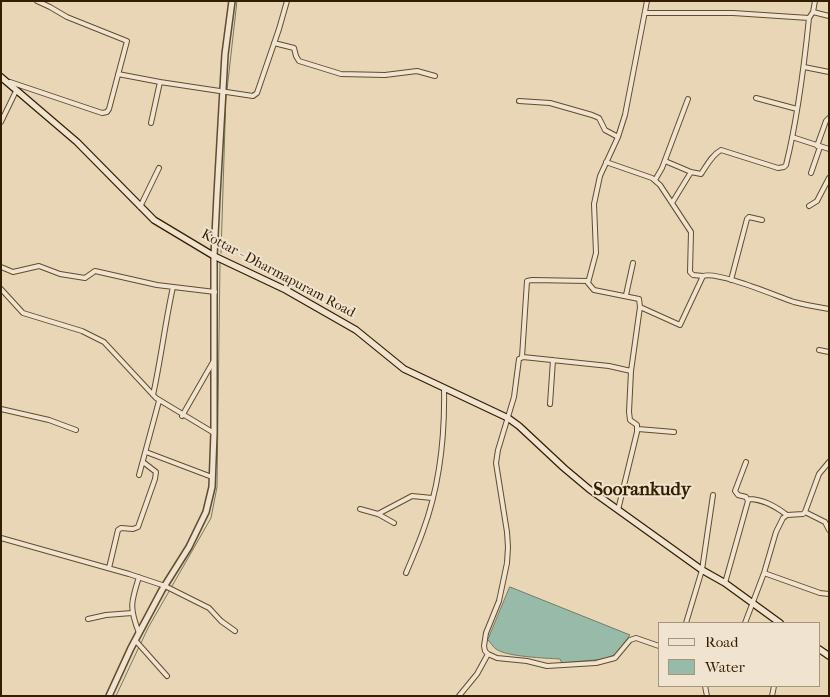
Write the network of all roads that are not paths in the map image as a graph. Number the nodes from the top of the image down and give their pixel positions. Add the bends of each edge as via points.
1 (37, 1) edge
2 (232, 1) edge
3 (287, 1) edge
4 (647, 1) edge
5 (815, 1) edge
6 (813, 12) junction
7 (645, 13) junction
8 (829, 16) edge
9 (809, 18) junction
10 (274, 43) junction
11 (804, 67) junction
12 (829, 72) edge
13 (118, 74) junction
14 (435, 76) dead end
15 (1, 77) edge
16 (8, 82) junction
17 (160, 82) junction
18 (225, 90) junction
19 (16, 91) junction
20 (756, 98) dead end
21 (688, 99) dead end
22 (519, 101) dead end
23 (797, 109) junction
24 (829, 118) edge
25 (1, 122) edge
26 (152, 124) dead end
27 (618, 137) junction
28 (792, 137) junction
29 (819, 146) junction
30 (829, 149) edge
31 (665, 160) junction
32 (606, 162) junction
33 (159, 168) dead end
34 (691, 172) junction
35 (811, 173) dead end
36 (829, 178) edge
37 (655, 180) junction
38 (672, 203) junction
39 (809, 206) dead end
40 (140, 207) junction
41 (762, 220) dead end
42 (214, 256) junction
43 (633, 263) dead end
44 (1, 268) edge
45 (704, 276) junction
46 (731, 280) junction
47 (588, 281) junction
48 (172, 288) junction
49 (1, 289) edge
50 (215, 292) junction
51 (626, 295) junction
52 (640, 307) junction
53 (829, 310) edge
54 (819, 350) dead end
55 (829, 352) edge
56 (522, 357) junction
57 (214, 360) junction
58 (554, 360) junction
59 (631, 371) junction
60 (444, 388) junction
61 (153, 395) junction
62 (159, 401) junction
63 (550, 404) dead end
64 (1, 409) edge
65 (182, 416) junction
66 (508, 418) junction
67 (638, 429) junction
68 (76, 430) dead end
69 (674, 432) dead end
70 (214, 433) junction
71 (146, 452) junction
72 (143, 462) junction
73 (746, 462) dead end
74 (829, 462) edge
75 (139, 475) dead end
76 (212, 477) junction
77 (713, 495) dead end
78 (432, 498) junction
79 (748, 499) junction
80 (360, 509) dead end
81 (618, 510) junction
82 (805, 512) junction
83 (378, 514) junction
84 (787, 515) junction
85 (394, 523) dead end
86 (829, 530) edge
87 (1, 538) edge
88 (108, 568) junction
89 (702, 570) junction
90 (764, 573) junction
91 (406, 574) dead end
92 (139, 577) junction
93 (725, 583) junction
94 (167, 587) junction
95 (829, 594) edge
96 (753, 604) junction
97 (132, 613) junction
98 (88, 619) dead end
99 (686, 622) edge
100 (746, 622) edge
101 (779, 622) edge
102 (236, 631) dead end
103 (139, 633) junction
104 (136, 641) junction
105 (658, 646) edge
106 (488, 654) junction
107 (167, 676) dead end
108 (110, 696) edge
109 (459, 696) edge

1 - 13 street via 125,40 127,44
2 - 18 street
3 - 10 street
4 - 7 street
5 - 6 street
6 - 8 street
6 - 9 street
7 - 9 street via 733,13
7 - 27 street
9 - 11 street
10 - 14 street via 294,48 299,61 341,74 385,75 417,71
10 - 18 street via 256,94
11 - 12 street
11 - 23 street
13 - 16 street via 109,109 105,113
13 - 17 street
15 - 16 main road, Kottar - Dharmapuram Road
16 - 19 main road, Kottar - Dharmapuram Road
17 - 18 street
17 - 26 street
18 - 42 street
19 - 25 street
19 - 40 main road, Kottar - Dharmapuram Road via 76,142
20 - 23 street
21 - 31 street
22 - 27 street via 550,103 592,114 599,118 605,130
23 - 28 street
24 - 29 street
27 - 32 street
28 - 29 street
28 - 34 street via 784,168 721,150 701,174
29 - 30 street
29 - 35 street
31 - 34 street
31 - 37 street
32 - 37 street
32 - 47 street via 594,204 596,253
33 - 40 street
34 - 38 street
36 - 39 street via 817,201
37 - 38 street
38 - 45 street via 691,234 690,272
40 - 42 main road, Kottar - Dharmapuram Road via 161,225
41 - 46 street via 747,219
42 - 50 street
42 - 60 main road, Kottar - Dharmapuram Road via 286,290 348,325 404,370
43 - 51 street
44 - 48 street via 13,272 39,266 85,278 95,271
45 - 46 street
45 - 52 street via 680,324
46 - 53 street via 794,302
47 - 51 street via 594,290
47 - 56 street via 527,281
48 - 50 street
48 - 61 street
49 - 61 street via 23,313 82,331 104,342
50 - 57 street
51 - 52 street via 639,299
52 - 59 street
54 - 55 street
56 - 58 street
56 - 66 street
57 - 65 street
57 - 70 street
58 - 59 street
58 - 63 street
59 - 67 street via 629,416
60 - 66 main road, Kottar - Dharmapuram Road
60 - 78 street via 443,442
61 - 62 street
62 - 65 street
62 - 71 street
64 - 68 street
65 - 70 street
66 - 81 main road, Kottar - Dharmapuram Road
66 - 106 street via 496,469 506,516 508,547 501,594 484,640
67 - 69 street
67 - 81 street
70 - 76 street
71 - 72 street
71 - 76 street
72 - 75 street
72 - 88 street via 156,472 155,479 138,527 118,530
73 - 79 street via 734,491
74 - 82 street via 819,474
76 - 94 street via 206,512
77 - 89 street
78 - 83 street via 412,496
78 - 91 street
79 - 84 street via 774,506
79 - 93 street
80 - 83 street
81 - 89 main road, Kottar - Dharmapuram Road
82 - 84 street
82 - 86 street via 825,522
83 - 85 street
84 - 90 street via 776,532
87 - 88 street
88 - 92 street
89 - 93 main road, Kottar - Dharmapuram Road
89 - 99 street
90 - 95 street
90 - 96 street
92 - 94 street
92 - 97 street
93 - 96 main road, Kottar - Dharmapuram Road
94 - 102 street via 209,608
94 - 103 street
96 - 100 street
96 - 101 main road, Kottar - Dharmapuram Road
97 - 98 street
97 - 103 street
103 - 104 street
104 - 107 street
104 - 108 street
105 - 106 street via 636,638 610,661 550,666
106 - 109 street

